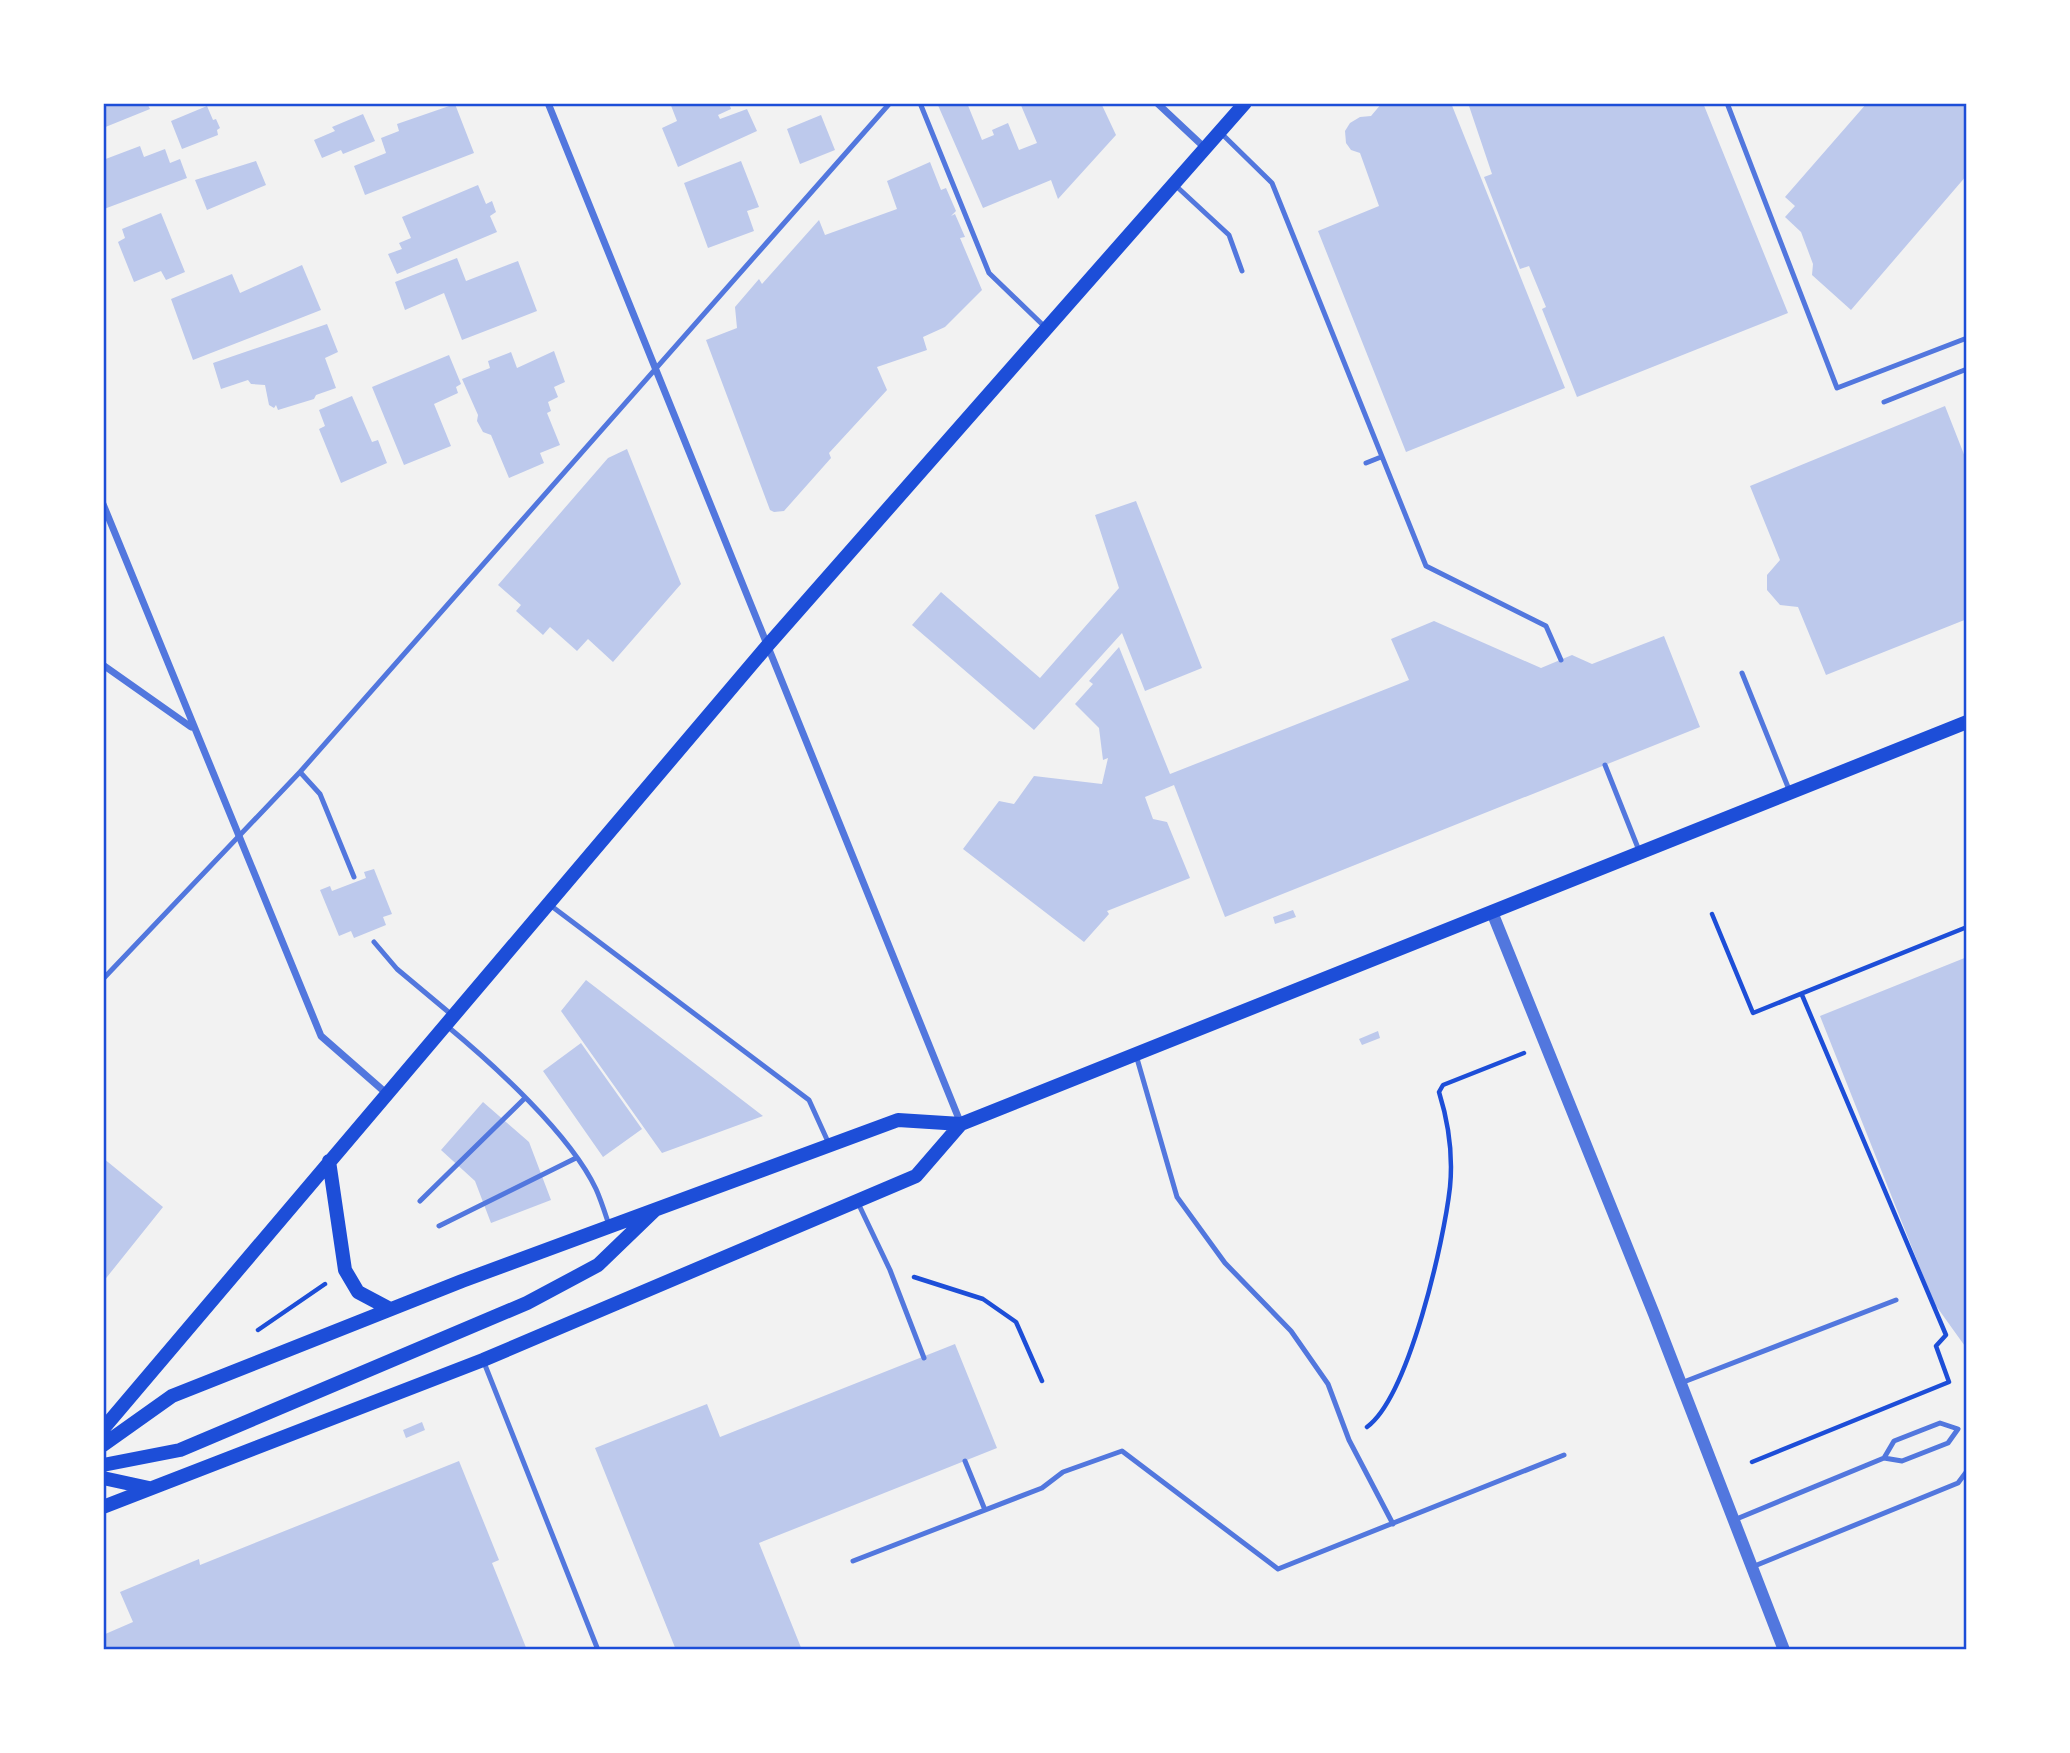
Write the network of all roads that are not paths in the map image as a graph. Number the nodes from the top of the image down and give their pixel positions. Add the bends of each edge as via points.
1 (548, 103) edge
2 (890, 103) edge
3 (920, 103) edge
4 (1157, 103) edge
5 (1245, 103) edge
6 (1727, 103) edge
7 (1220, 132) junction
8 (1205, 148) junction
9 (1174, 184) junction
10 (1242, 271) dead end
11 (1046, 328) junction
12 (1967, 338) edge
13 (654, 366) junction
14 (1967, 369) edge
15 (1884, 401) dead end
16 (1381, 457) junction
17 (1366, 463) dead end
18 (103, 505) edge
19 (768, 645) junction
20 (1561, 660) dead end
21 (103, 665) edge
22 (1742, 673) dead end
23 (1967, 722) edge
24 (193, 728) junction
25 (1605, 765) dead end
26 (300, 772) junction
27 (1790, 792) junction
28 (237, 838) junction
29 (1640, 853) junction
30 (354, 877) dead end
31 (548, 903) junction
32 (1492, 912) junction
33 (374, 942) dead end
34 (103, 964) edge
35 (111, 970) junction
36 (103, 979) edge
37 (449, 1019) junction
38 (1136, 1055) junction
39 (386, 1093) junction
40 (525, 1098) junction
41 (961, 1124) junction
42 (829, 1145) junction
43 (576, 1158) junction
44 (329, 1161) junction
45 (420, 1201) dead end
46 (857, 1202) junction
47 (658, 1208) junction
48 (439, 1226) dead end
49 (609, 1226) junction
50 (1896, 1300) dead end
51 (390, 1309) junction
52 (924, 1358) dead end
53 (484, 1360) junction
54 (1681, 1383) junction
55 (1967, 1426) edge
56 (103, 1429) edge
57 (1958, 1429) junction
58 (103, 1445) edge
59 (1564, 1455) dead end
60 (1884, 1458) junction
61 (965, 1461) dead end
62 (103, 1465) edge
63 (1967, 1471) edge
64 (103, 1478) edge
65 (1958, 1483) junction
66 (1967, 1485) edge
67 (149, 1488) junction
68 (103, 1507) edge
69 (985, 1510) junction
70 (1734, 1520) junction
71 (1393, 1524) junction
72 (853, 1561) dead end
73 (1752, 1567) junction
74 (598, 1650) edge
75 (1784, 1650) edge

1 - 13 street
2 - 13 lane
3 - 11 lane via 989,273
4 - 8 street
5 - 7 main road
6 - 12 lane via 1837,388
7 - 8 main road
7 - 16 lane via 1272,183
8 - 9 main road
9 - 10 lane via 1229,235
9 - 11 main road
11 - 19 main road
13 - 19 street
13 - 26 lane
14 - 15 lane
16 - 17 lane
16 - 20 lane via 1426,566 1546,626
18 - 24 street
19 - 31 main road
19 - 41 street
21 - 24 street
22 - 27 lane
23 - 27 main road
24 - 28 street
25 - 29 lane
26 - 28 lane
26 - 30 lane via 320,794
27 - 29 main road
28 - 35 lane
28 - 39 street via 321,1036
29 - 32 main road
31 - 37 main road
31 - 42 lane via 809,1100
32 - 38 main road
32 - 54 street
33 - 37 lane
34 - 35 lane
35 - 36 lane
37 - 39 main road
37 - 40 lane
38 - 41 main road
38 - 71 lane via 1177,1197 1225,1263 1291,1331 1328,1384 1349,1440
39 - 44 main road
40 - 43 lane
40 - 45 lane
41 - 42 main road via 898,1120
41 - 46 main road via 916,1176
42 - 47 main road
43 - 48 lane
43 - 49 lane via 595,1188
44 - 51 main road via 345,1270 358,1292
44 - 56 main road
46 - 52 lane
46 - 53 main road
47 - 49 main road
47 - 62 main road via 598,1265 527,1303 180,1450
49 - 51 main road
50 - 54 lane
51 - 58 main road via 172,1396
53 - 67 main road
53 - 74 lane
54 - 70 street
55 - 57 lane
57 - 60 lane via 1948,1443 1902,1461
57 - 60 lane via 1940,1423 1894,1441
59 - 71 lane
60 - 70 lane
61 - 69 lane
63 - 65 lane
64 - 67 main road
65 - 66 lane
65 - 73 lane
67 - 68 main road
69 - 71 lane via 1042,1488 1063,1472 1122,1451 1278,1569
69 - 72 lane
70 - 73 street
73 - 75 street

